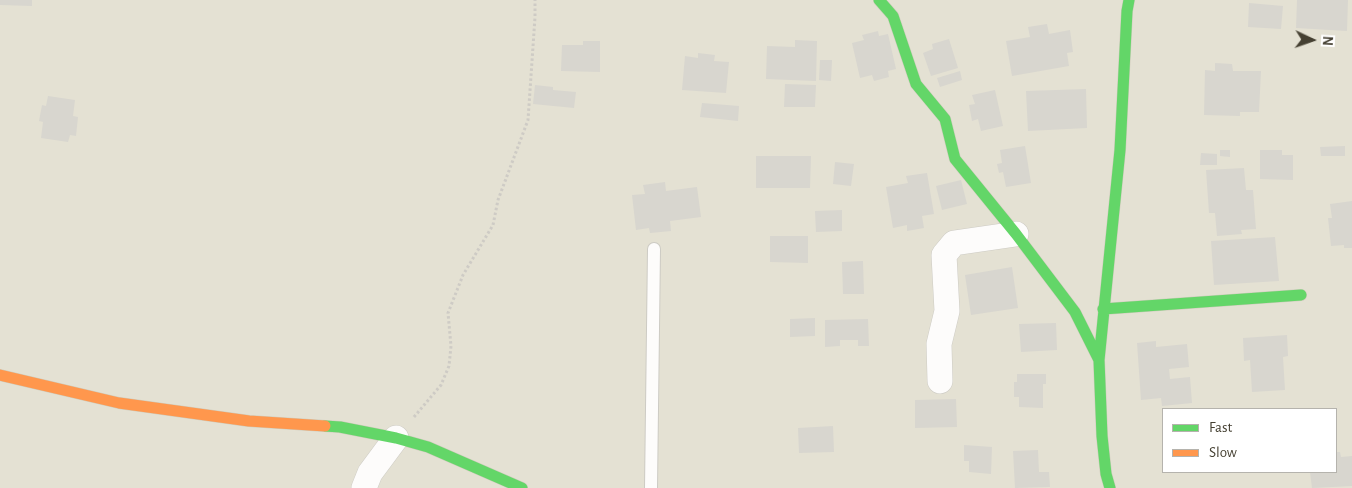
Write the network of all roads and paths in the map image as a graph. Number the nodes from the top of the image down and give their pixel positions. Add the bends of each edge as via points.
1 (535, 0) edge
2 (879, 0) edge
3 (1129, 0) edge
4 (1016, 234) junction
5 (654, 249) dead end
6 (1301, 296) dead end
7 (1103, 309) junction
8 (1099, 360) junction
9 (0, 375) edge
10 (940, 381) dead end
11 (396, 438) junction
12 (364, 488) edge
13 (522, 488) edge
14 (651, 488) edge
15 (1110, 488) edge

1 - 11 path via 528,120 498,200 493,226 463,275 448,313 449,366 441,385
2 - 4 street via 893,16 916,84 946,120 954,159
3 - 7 street via 1120,150
4 - 8 street via 1075,312
4 - 10 street via 954,243 944,256 947,311 940,344
5 - 14 lane
6 - 7 street
7 - 8 street
8 - 15 street via 1102,436
9 - 11 street via 119,403 249,421 340,427
11 - 12 street via 370,473
11 - 13 street via 428,448

